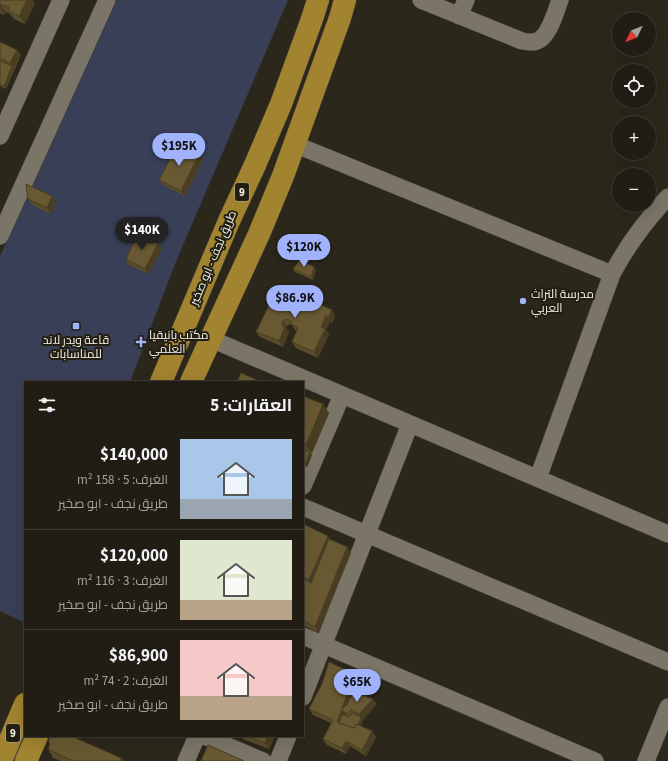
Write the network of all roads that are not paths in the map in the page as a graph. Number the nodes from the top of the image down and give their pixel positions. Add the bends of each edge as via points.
1 (61, 0) edge
2 (107, 0) edge
3 (318, 0) edge
4 (356, 0) edge
5 (421, 0) edge
6 (466, 0) edge
7 (560, 0) edge
8 (343, 9) edge
9 (459, 16) junction
10 (0, 136) edge
11 (294, 144) junction
12 (255, 165) junction
13 (283, 176) junction
14 (668, 197) edge
15 (229, 221) junction
16 (259, 234) junction
17 (0, 236) edge
18 (612, 274) junction
19 (211, 339) junction
20 (161, 381) edge
21 (191, 381) edge
22 (342, 394) junction
23 (410, 424) junction
24 (538, 478) junction
25 (304, 484) edge
26 (304, 507) edge
27 (367, 534) junction
28 (668, 534) edge
29 (304, 636) edge
30 (324, 645) junction
31 (668, 662) edge
32 (304, 695) edge
33 (24, 706) edge
34 (668, 707) edge
35 (37, 737) edge
36 (197, 737) edge
37 (206, 737) edge
38 (288, 737) edge
39 (1, 761) edge
40 (26, 761) edge
41 (186, 761) edge
42 (263, 761) edge
43 (278, 761) edge
44 (596, 761) edge
45 (646, 761) edge

1 - 10 street
2 - 17 street
3 - 12 highway, طريق نجف - ابو صخير / 9 via 281,104
4 - 8 street
5 - 9 street
6 - 9 street
7 - 9 street via 547,33 537,41 522,40
8 - 11 highway
11 - 13 highway
11 - 18 street
12 - 13 highway via 266,177
12 - 15 highway, طريق نجف - ابو صخير / 9
13 - 16 highway
14 - 18 street via 639,230
15 - 16 highway via 247,221
15 - 20 highway, طريق نجف - ابو صخير / 9
16 - 19 highway
18 - 24 street
19 - 21 highway
19 - 22 street
22 - 23 street
22 - 25 street
23 - 24 street
23 - 27 street
24 - 28 street
26 - 27 street
27 - 30 street
27 - 31 street
29 - 30 street
30 - 32 street
30 - 44 street
33 - 39 highway, 9
34 - 45 street
35 - 40 highway, 9
36 - 41 street
37 - 42 street
38 - 43 street

